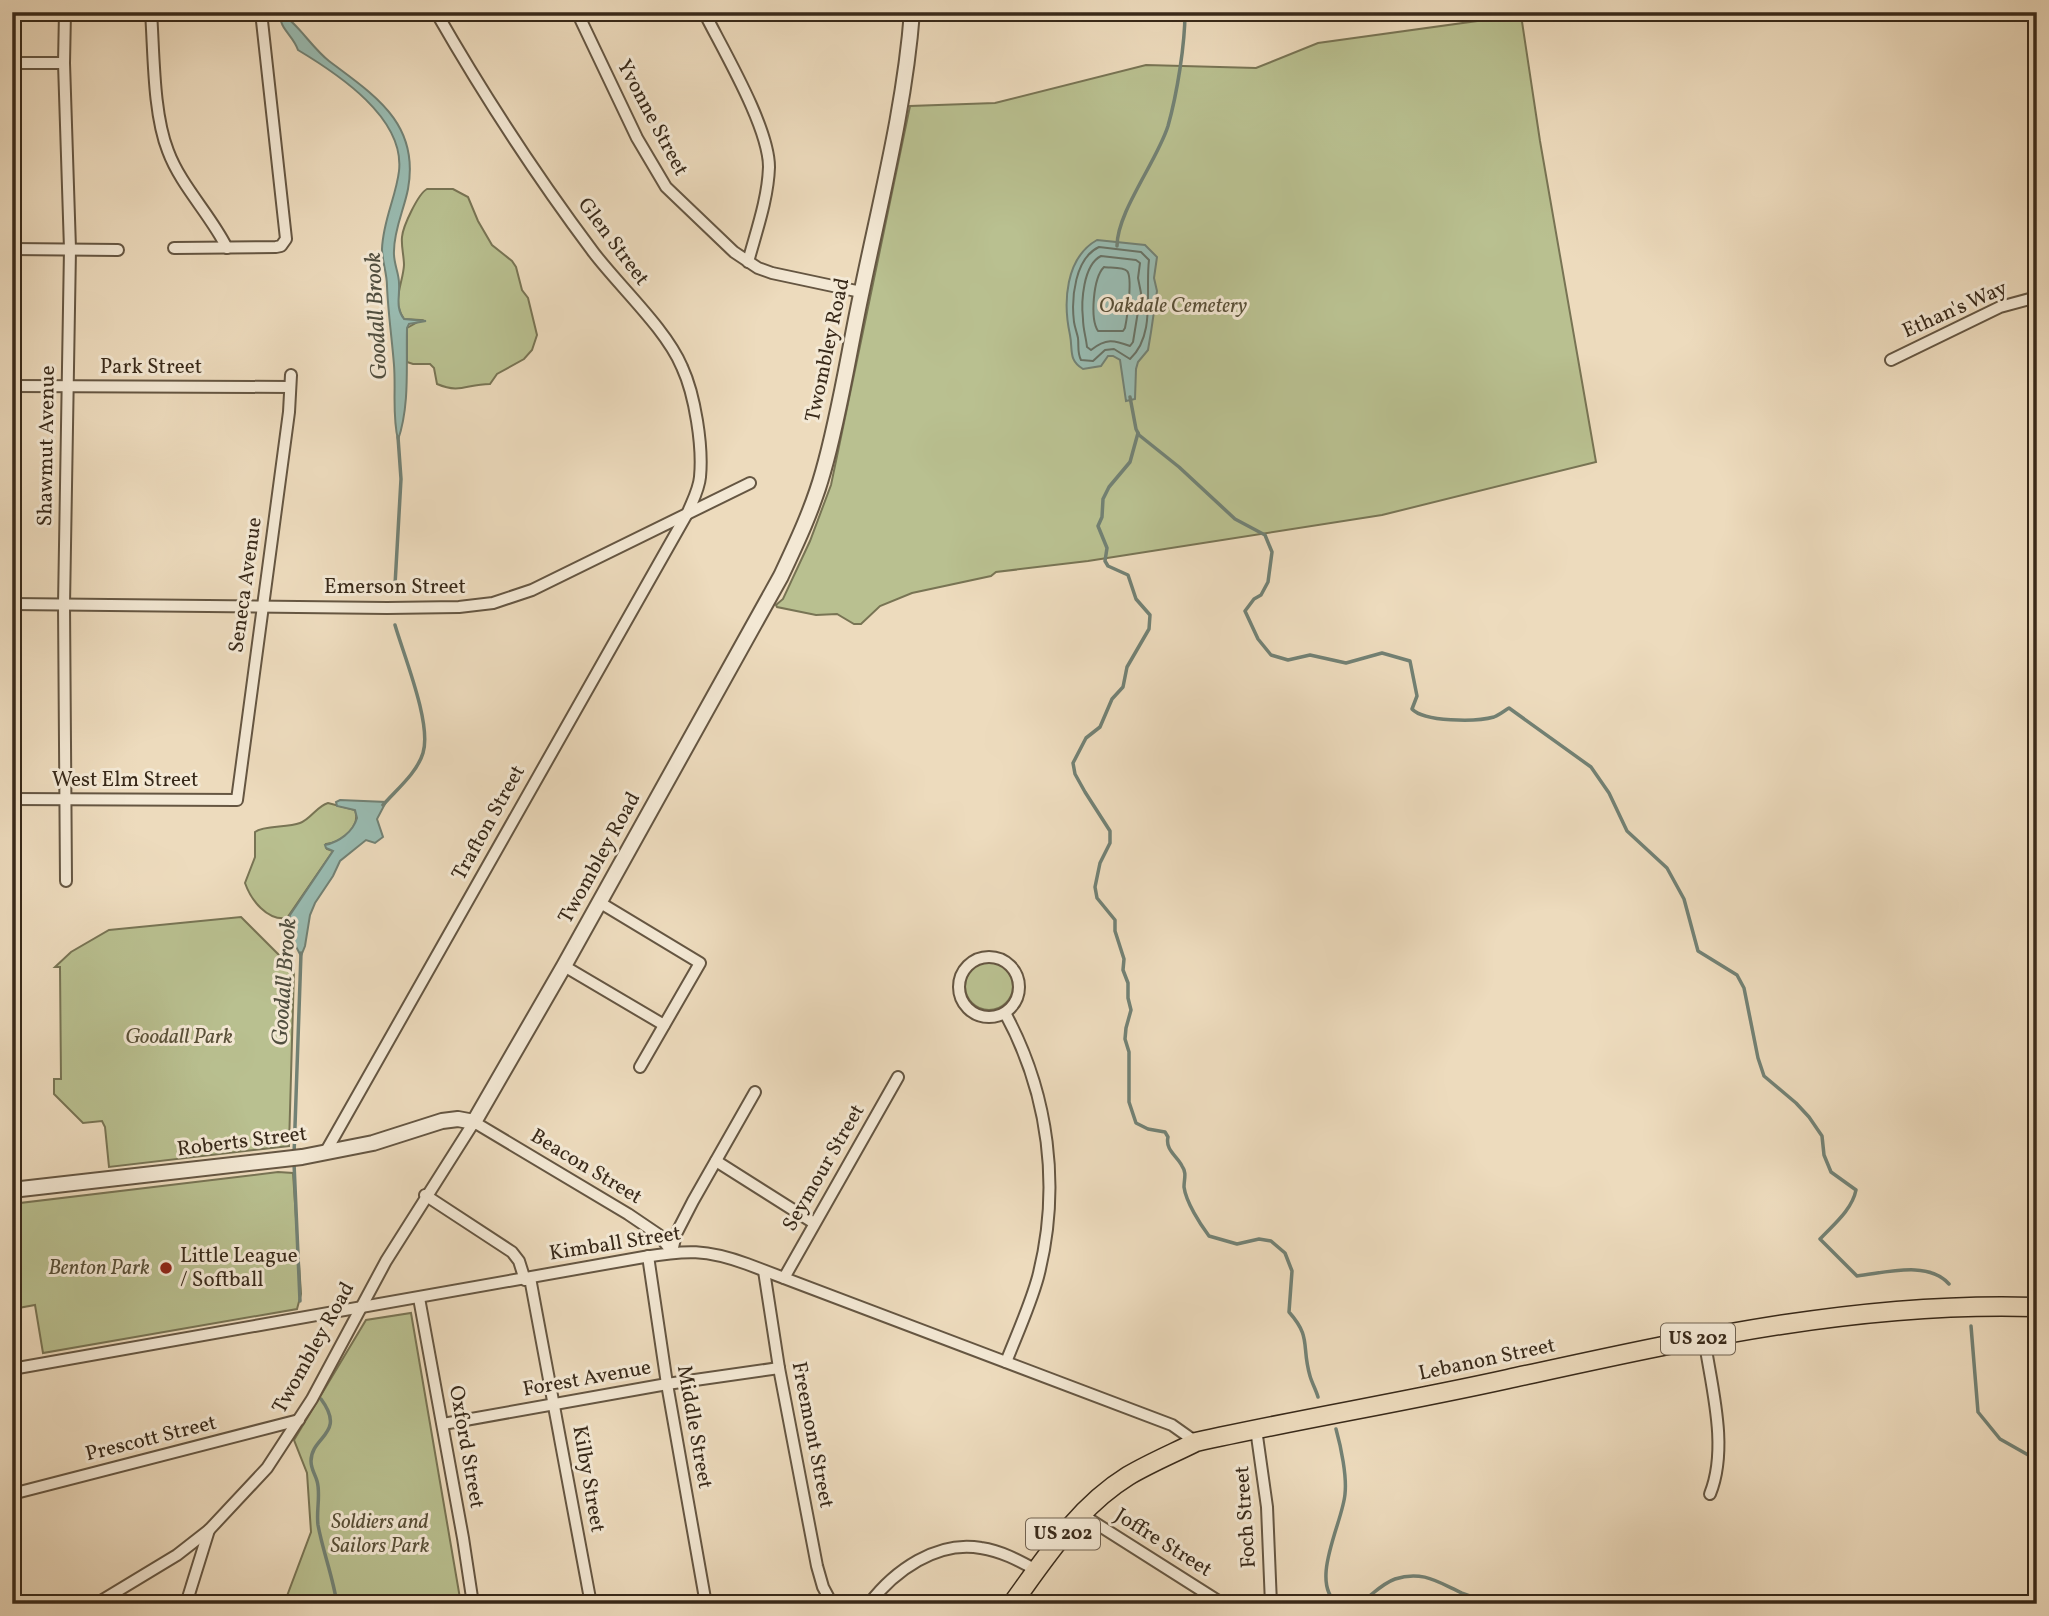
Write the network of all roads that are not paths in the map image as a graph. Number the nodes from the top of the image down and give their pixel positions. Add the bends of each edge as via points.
1 (65, 12) edge
2 (151, 12) edge
3 (261, 12) edge
4 (436, 12) edge
5 (577, 12) edge
6 (704, 12) edge
7 (912, 12) edge
8 (12, 63) edge
9 (64, 63) junction
10 (12, 248) edge
11 (174, 248) dead end
12 (227, 248) junction
13 (70, 249) junction
14 (118, 250) dead end
15 (748, 262) junction
16 (861, 292) junction
17 (2037, 297) edge
18 (1891, 360) dead end
19 (291, 375) dead end
20 (12, 386) edge
21 (67, 387) junction
22 (290, 387) junction
23 (750, 483) dead end
24 (688, 512) junction
25 (12, 604) edge
26 (64, 605) junction
27 (263, 606) junction
28 (12, 799) edge
29 (64, 799) junction
30 (237, 800) joint
31 (66, 881) dead end
32 (599, 902) junction
33 (564, 966) junction
34 (1005, 1013) junction
35 (664, 1025) junction
36 (640, 1068) dead end
37 (898, 1077) dead end
38 (755, 1092) dead end
39 (474, 1122) junction
40 (325, 1153) junction
41 (716, 1161) junction
42 (12, 1190) edge
43 (425, 1195) junction
44 (814, 1223) junction
45 (672, 1252) junction
46 (648, 1256) junction
47 (764, 1271) junction
48 (783, 1278) junction
49 (527, 1279) junction
50 (419, 1298) junction
51 (363, 1306) junction
52 (2037, 1307) edge
53 (1704, 1338) junction
54 (1006, 1362) junction
55 (779, 1368) junction
56 (12, 1369) edge
57 (667, 1384) junction
58 (555, 1404) junction
59 (299, 1420) junction
60 (443, 1424) junction
61 (1256, 1429) junction
62 (1196, 1442) junction
63 (12, 1494) edge
64 (1710, 1494) dead end
65 (1081, 1514) junction
66 (209, 1530) junction
67 (1036, 1570) junction
68 (96, 1604) edge
69 (186, 1604) edge
70 (472, 1604) edge
71 (591, 1604) edge
72 (706, 1604) edge
73 (832, 1604) edge
74 (869, 1604) edge
75 (1012, 1604) edge
76 (1223, 1604) edge
77 (1271, 1604) edge

1 - 9 street, Shawmut Avenue
2 - 12 street via 164,141
3 - 12 street via 286,232 284,243 276,247
4 - 24 street, Glen Street via 558,203 679,360 700,449 698,487
5 - 15 street, Yvonne Street via 659,177 714,236
6 - 15 street via 767,149 766,195
7 - 16 street, Twombley Road via 902,92
8 - 9 street
9 - 13 street, Shawmut Avenue
10 - 13 street
11 - 12 street
13 - 14 street
13 - 21 street, Shawmut Avenue
15 - 16 street, Yvonne Street via 772,273
16 - 32 street, Twombley Road via 823,472 801,532 781,576
17 - 18 street, Ethan's Way via 2000,307
19 - 22 street, Seneca Avenue
20 - 21 street, Park Street
21 - 22 street, Park Street
21 - 26 street, Shawmut Avenue
22 - 27 street, Seneca Avenue
23 - 24 street, Emerson Street
24 - 27 street, Emerson Street via 532,590 493,603 459,607
24 - 40 street, Trafton Street
25 - 26 street, Emerson Street
26 - 27 street, Emerson Street
26 - 29 street, Shawmut Avenue
27 - 30 street, Seneca Avenue
28 - 29 street, West Elm Street
29 - 30 street, West Elm Street
29 - 31 street, Shawmut Avenue
32 - 33 street, Twombley Road
32 - 35 street via 700,963
33 - 35 street
33 - 39 street, Twombley Road
34 - 34 street via 1018,994 1016,972 998,958 975,961 960,979 964,1002 983,1016
34 - 54 street via 1032,1072 1042,1110 1050,1193 1038,1278
35 - 36 street
37 - 44 street, Seymour Street
38 - 41 street
39 - 40 street, Roberts Street via 442,1121
39 - 43 street, Twombley Road
39 - 45 street, Beacon Street via 628,1214 659,1236
40 - 42 street, Roberts Street
41 - 44 street
41 - 45 street via 676,1234
43 - 49 street, Kilby Street via 512,1252
43 - 51 street, Twombley Road
44 - 48 street, Seymour Street
45 - 46 street, Kimball Street
45 - 47 street, Kimball Street via 711,1252
46 - 49 street, Kimball Street
46 - 57 street, Middle Street
47 - 48 street, Kimball Street
47 - 55 street, Freemont Street
48 - 54 street, Kimball Street
49 - 50 street, Kimball Street
49 - 58 street, Kilby Street
50 - 51 street, Kimball Street
50 - 60 street, Oxford Street
51 - 56 street, Kimball Street
51 - 59 street, Twombley Road
52 - 53 highway, Lebanon Street / US 202 via 1891,1310
53 - 61 highway, Lebanon Street / US 202
53 - 64 street via 1720,1455
54 - 62 street, Kimball Street via 1172,1426
55 - 57 street, Forest Avenue
55 - 73 street, Freemont Street via 817,1566
57 - 58 street, Forest Avenue
57 - 72 street, Middle Street
58 - 60 street, Forest Avenue
58 - 71 street, Kilby Street
59 - 63 street, Prescott Street
59 - 66 street, Twombley Road via 267,1468
60 - 70 street, Oxford Street
61 - 62 highway, Lebanon Street / US 202
61 - 77 street, Foch Street via 1267,1507
62 - 65 highway, Lebanon Street / US 202 via 1128,1477
65 - 67 highway, Lebanon Street / US 202
65 - 76 street, Joffre Street
66 - 68 street, Twombley Road
66 - 69 street
67 - 74 street via 993,1550 948,1549 896,1575
67 - 75 highway, Lebanon Street / US 202

